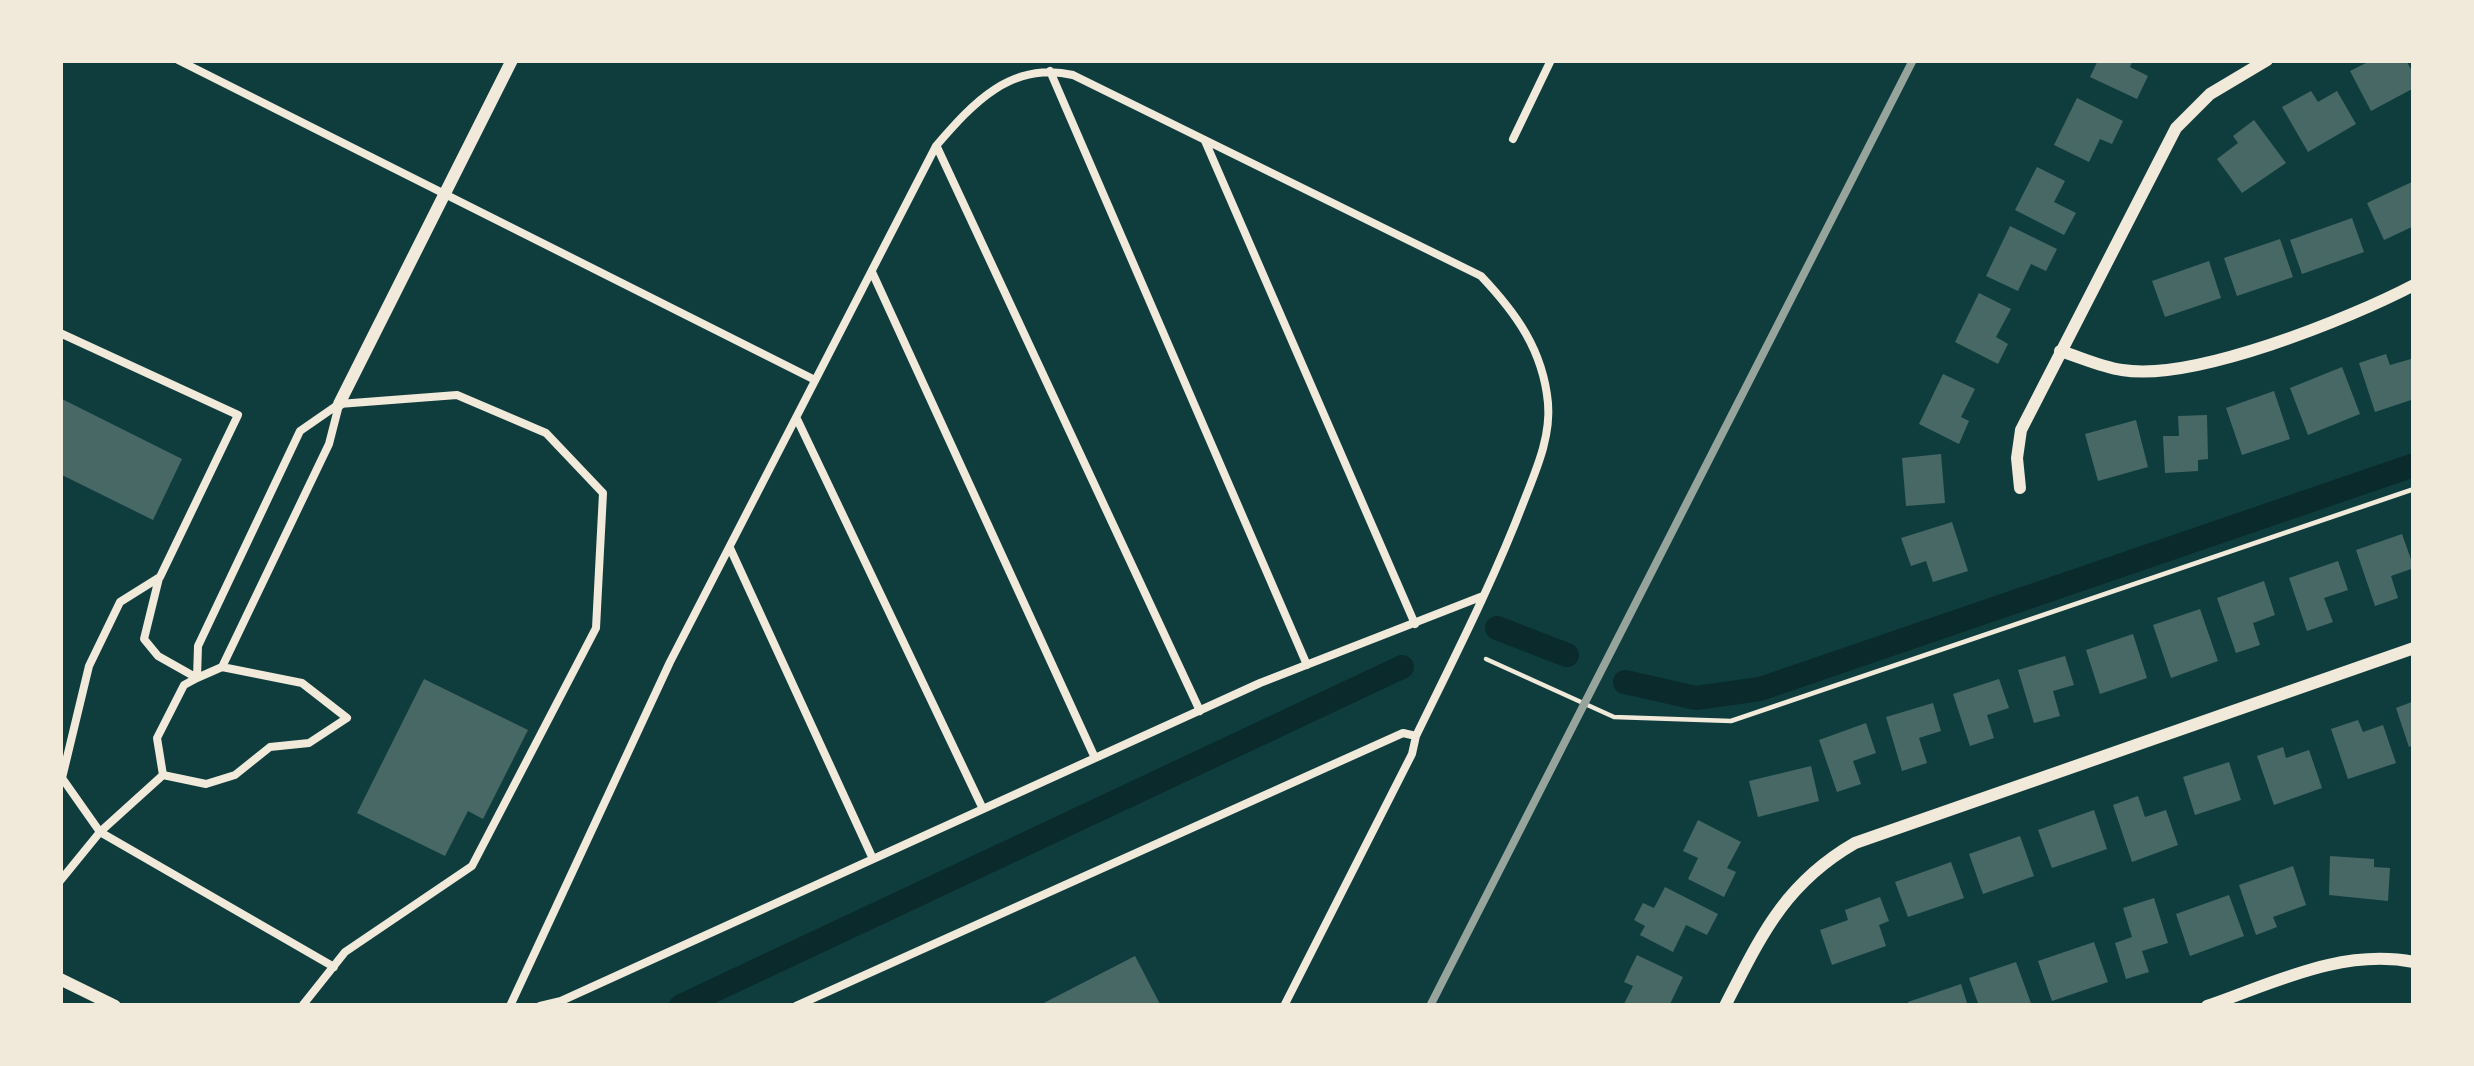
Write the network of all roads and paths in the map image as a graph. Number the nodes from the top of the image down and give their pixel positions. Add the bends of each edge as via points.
1 (178, 60) edge
2 (512, 60) edge
3 (1551, 60) edge
4 (2267, 60) edge
5 (1049, 70) junction
6 (1513, 139) dead end
7 (1204, 140) junction
8 (936, 146) junction
9 (444, 196) junction
10 (872, 271) junction
11 (2414, 285) edge
12 (60, 333) edge
13 (2060, 351) junction
14 (815, 380) junction
15 (339, 404) junction
16 (796, 417) junction
17 (2020, 488) dead end
18 (2414, 489) edge
19 (730, 546) junction
20 (160, 577) junction
21 (1485, 596) junction
22 (1415, 624) junction
23 (2414, 648) edge
24 (1486, 659) dead end
25 (1307, 665) junction
26 (222, 667) junction
27 (197, 677) junction
28 (1200, 710) junction
29 (1416, 736) junction
30 (1095, 758) junction
31 (163, 775) junction
32 (983, 809) junction
33 (100, 832) junction
34 (873, 860) junction
35 (60, 880) edge
36 (2414, 962) edge
37 (334, 967) junction
38 (60, 979) edge
39 (116, 1006) edge
40 (302, 1006) edge
41 (510, 1006) edge
42 (540, 1006) edge
43 (796, 1006) edge
44 (1284, 1006) edge
45 (1725, 1006) edge
46 (2206, 1006) edge

1 - 9 lane
2 - 9 street
3 - 6 lane
4 - 13 street via 2210,94 2176,128
5 - 7 lane
5 - 8 lane via 975,100
5 - 25 lane
7 - 21 lane via 1480,276 1517,314 1548,404 1544,450
7 - 22 lane
8 - 10 lane
8 - 28 lane
9 - 14 lane
9 - 15 street
10 - 14 lane
10 - 30 lane
11 - 13 street via 2370,308 2175,372 2122,370
12 - 20 lane via 238,416
13 - 17 street via 2021,430
14 - 16 lane
15 - 26 lane via 329,444
15 - 27 lane via 300,431 198,646
15 - 37 lane via 458,395 546,433 603,493 596,628 472,866
16 - 19 lane
16 - 32 lane
18 - 24 path via 1731,721 1614,717
19 - 34 lane
19 - 41 lane
20 - 27 lane via 144,639
20 - 33 lane via 120,602 89,666 62,778
21 - 22 lane
21 - 29 lane
22 - 25 lane
23 - 45 street via 1856,843 1790,892
25 - 28 lane
26 - 27 lane
26 - 31 lane via 302,683 347,718 309,743 270,747 235,775 206,784
27 - 31 lane via 184,685 157,738
28 - 30 lane
29 - 43 lane via 1402,733
29 - 44 lane
30 - 32 lane
31 - 33 lane
32 - 34 lane
33 - 35 lane
33 - 37 lane
34 - 42 lane
36 - 46 street via 2332,963
37 - 40 lane
38 - 39 street

